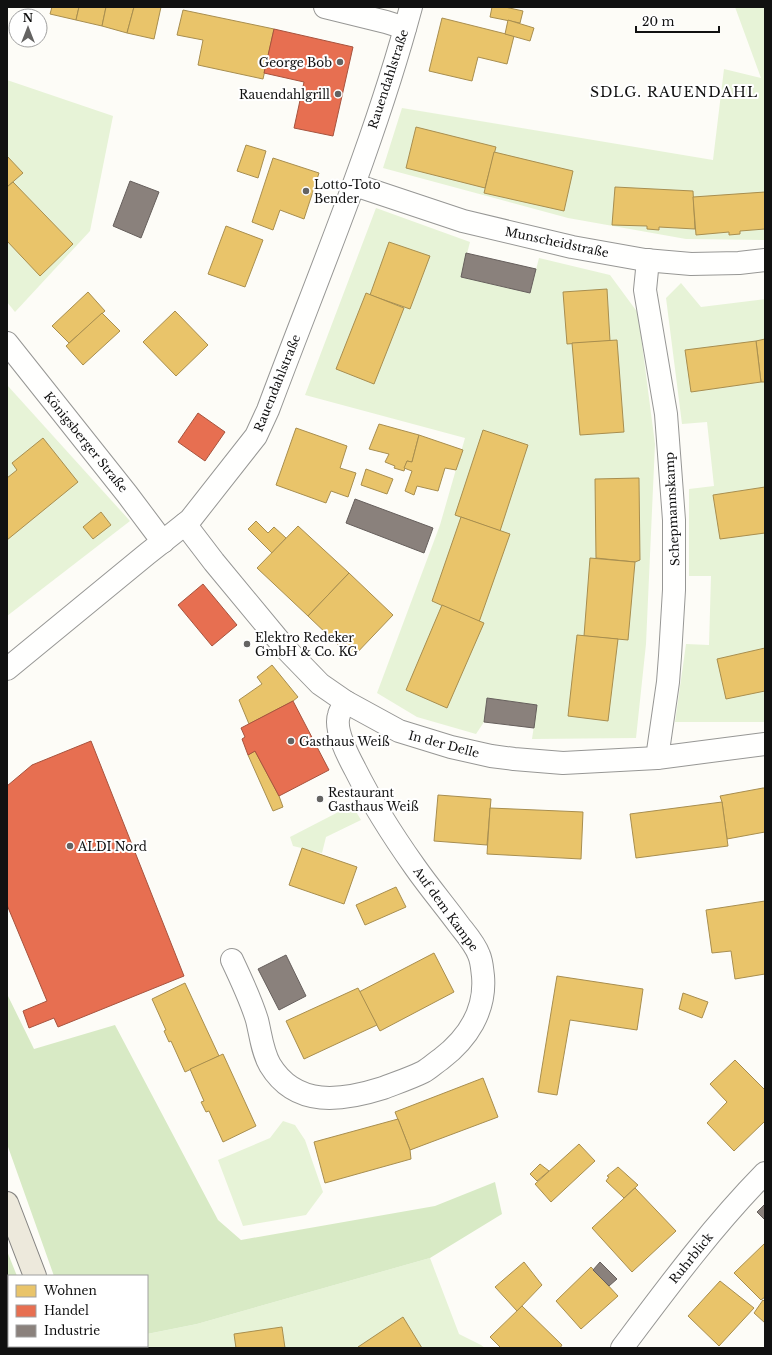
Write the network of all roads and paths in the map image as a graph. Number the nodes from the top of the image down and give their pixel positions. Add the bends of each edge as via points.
1 (325, 7) edge
2 (410, 7) edge
3 (405, 28) junction
4 (355, 185) junction
5 (648, 260) junction
6 (765, 260) edge
7 (7, 343) edge
8 (185, 524) junction
9 (163, 542) junction
10 (7, 669) edge
11 (346, 702) junction
12 (765, 744) edge
13 (657, 758) junction
14 (232, 960) dead end
15 (765, 1174) edge
16 (7, 1203) edge
17 (35, 1275) edge
18 (622, 1348) edge

1 - 3 street
2 - 3 street, Rauendahlstraße
3 - 4 street, Rauendahlstraße
4 - 5 street, Munscheidstraße via 463,221 572,247
4 - 8 street, Rauendahlstraße via 256,436
5 - 6 street, Munscheidstraße via 691,264
5 - 13 street, Schepmannskamp via 645,290 666,414 674,520 674,590 670,656
7 - 9 street, Königsberger Straße
8 - 9 street, Rauendahlstraße
8 - 11 street, In der Delle via 286,649 320,684
9 - 10 street, Rauendahlstraße
11 - 13 street, In der Delle via 399,731 491,756 563,763
11 - 14 street, Auf dem Kampe via 338,716 339,734 359,777 396,839 470,938 479,954 483,984 477,1017 462,1040 424,1072 366,1093 346,1098 321,1098 300,1093 284,1083 269,1063 262,1047 254,1011
12 - 13 street, In der Delle
15 - 18 street, Ruhrblick via 682,1270
16 - 17 main road

